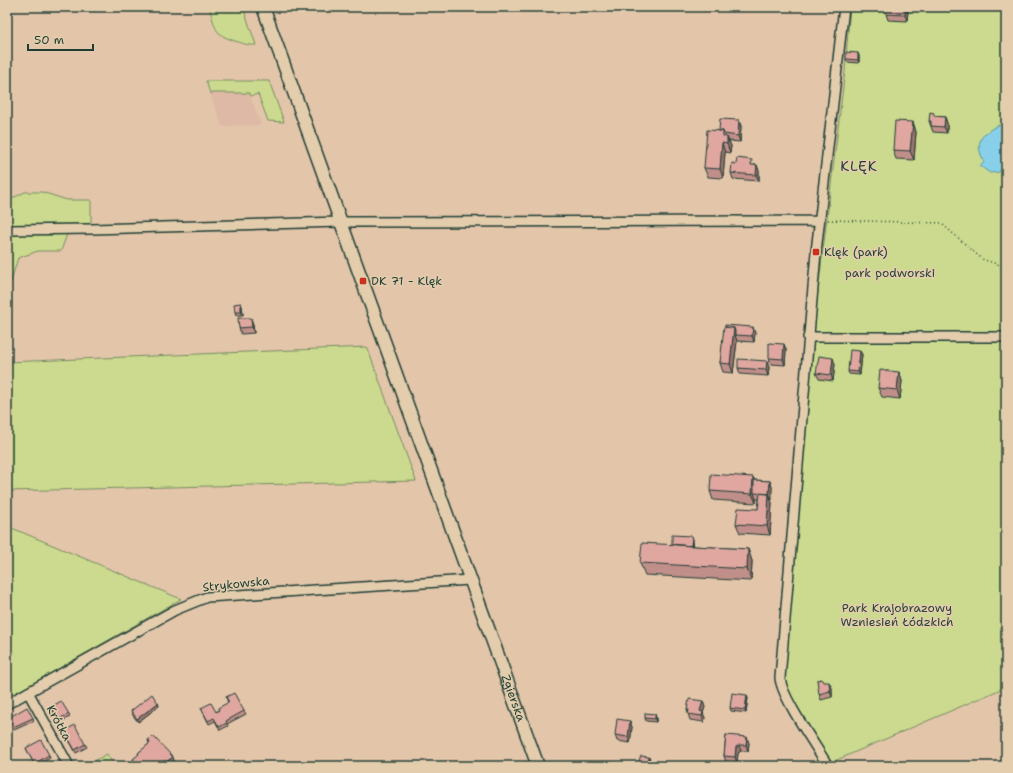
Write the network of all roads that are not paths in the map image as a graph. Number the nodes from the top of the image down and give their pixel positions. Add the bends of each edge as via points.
1 (263, 7) edge
2 (844, 7) edge
3 (819, 221) junction
4 (341, 222) junction
5 (7, 230) edge
6 (808, 337) junction
7 (1006, 337) edge
8 (470, 580) junction
9 (28, 692) junction
10 (7, 704) edge
11 (69, 766) edge
12 (538, 766) edge
13 (828, 766) edge

1 - 4 main road, Zgierska
2 - 3 street
3 - 4 street
3 - 6 street
4 - 5 street
4 - 8 main road, Zgierska
6 - 7 street
6 - 13 street via 780,684
8 - 9 street, Strykowska via 207,598 175,610
8 - 12 main road, Zgierska
9 - 10 street, Strykowska
9 - 11 street, Krótka

